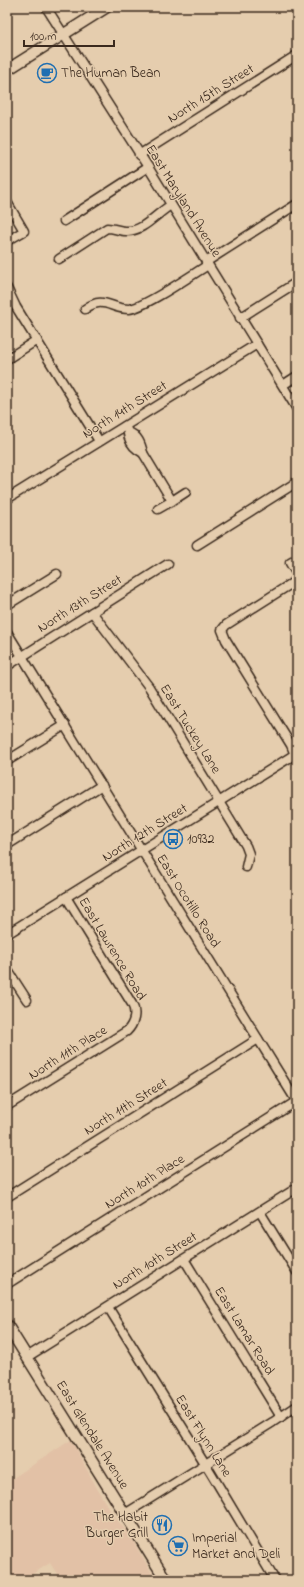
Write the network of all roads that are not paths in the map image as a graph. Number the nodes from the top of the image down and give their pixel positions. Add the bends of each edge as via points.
1 (46, 7) edge
2 (107, 7) edge
3 (63, 35) junction
4 (297, 55) edge
5 (7, 70) edge
6 (139, 155) junction
7 (148, 168) junction
8 (7, 202) edge
9 (297, 204) edge
10 (171, 205) junction
11 (64, 221) dead end
12 (7, 241) edge
13 (59, 259) dead end
14 (207, 264) junction
15 (297, 282) edge
16 (7, 288) edge
17 (85, 309) dead end
18 (240, 318) junction
19 (37, 340) junction
20 (257, 344) junction
21 (7, 358) edge
22 (297, 376) edge
23 (283, 385) junction
24 (297, 409) edge
25 (127, 429) junction
26 (100, 441) junction
27 (297, 482) edge
28 (186, 492) dead end
29 (7, 499) edge
30 (172, 501) junction
31 (158, 509) dead end
32 (197, 545) dead end
33 (294, 561) edge
34 (168, 564) dead end
35 (57, 574) dead end
36 (297, 574) edge
37 (297, 580) edge
38 (7, 605) edge
39 (92, 612) junction
40 (7, 632) edge
41 (22, 656) junction
42 (7, 666) edge
43 (65, 725) junction
44 (296, 756) edge
45 (7, 761) edge
46 (102, 786) junction
47 (219, 801) junction
48 (7, 845) edge
49 (141, 850) junction
50 (246, 867) dead end
51 (66, 897) junction
52 (7, 934) edge
53 (7, 969) edge
54 (26, 1000) dead end
55 (135, 1014) joint
56 (258, 1039) junction
57 (297, 1102) edge
58 (7, 1106) edge
59 (297, 1188) edge
60 (7, 1197) edge
61 (260, 1212) junction
62 (184, 1259) junction
63 (297, 1272) edge
64 (7, 1284) edge
65 (108, 1307) junction
66 (7, 1325) edge
67 (27, 1357) junction
68 (297, 1406) edge
69 (281, 1417) junction
70 (205, 1464) junction
71 (125, 1514) junction
72 (166, 1580) edge
73 (275, 1580) edge

1 - 3 street, East Maryland Avenue
2 - 3 main road
3 - 5 main road
3 - 6 street, East Maryland Avenue
4 - 6 street, North 15th Street
6 - 7 street, East Maryland Avenue
7 - 10 street, East Maryland Avenue
7 - 11 street
8 - 12 street via 24,230
9 - 14 street
10 - 13 street via 135,230 107,228
10 - 14 street, East Maryland Avenue
14 - 17 street via 143,305 130,309 93,303
14 - 18 street, East Maryland Avenue
15 - 18 street
16 - 19 street
18 - 20 street, East Maryland Avenue
19 - 21 street
19 - 26 street
20 - 23 street, East Maryland Avenue
20 - 25 street, North 14th Street
22 - 23 street
23 - 24 street, East Maryland Avenue
25 - 26 street, North 14th Street
25 - 30 street via 128,438 135,442 135,449 142,453
26 - 29 street, North 14th Street
27 - 32 street
28 - 30 street
30 - 31 street
33 - 36 street
34 - 39 street, North 13th Street
35 - 38 street
37 - 44 street via 222,630
39 - 41 street, North 13th Street
39 - 47 street, East Tuckey Lane via 149,688
40 - 41 street, East Ocotillo Road
41 - 42 street, North 13th Street
41 - 43 street, East Ocotillo Road
43 - 45 street
43 - 46 street, East Ocotillo Road
44 - 47 street, North 12th Street
46 - 48 street
46 - 49 street, East Ocotillo Road
47 - 49 street, North 12th Street
47 - 50 street, East Tuckey Lane via 246,846 249,854
49 - 51 street, North 12th Street
49 - 56 street, East Ocotillo Road
51 - 52 street, North 12th Street
51 - 55 street, East Lawrence Road via 135,1008
53 - 54 street
55 - 58 street, North 11th Place via 127,1031
56 - 57 street, East Ocotillo Road
56 - 60 street, North 11th Street
57 - 64 street, North 10th Place
59 - 61 street, North 10th Street
61 - 62 street, North 10th Street
61 - 63 street
62 - 65 street, North 10th Street
62 - 69 street, East Lamar Road
65 - 67 street, North 10th Street
65 - 70 street, East Flynn Lane
66 - 67 main road, East Glendale Avenue
67 - 71 main road, East Glendale Avenue
68 - 69 street
69 - 70 street
70 - 71 street
70 - 73 street, East Flynn Lane
71 - 72 main road, East Glendale Avenue

